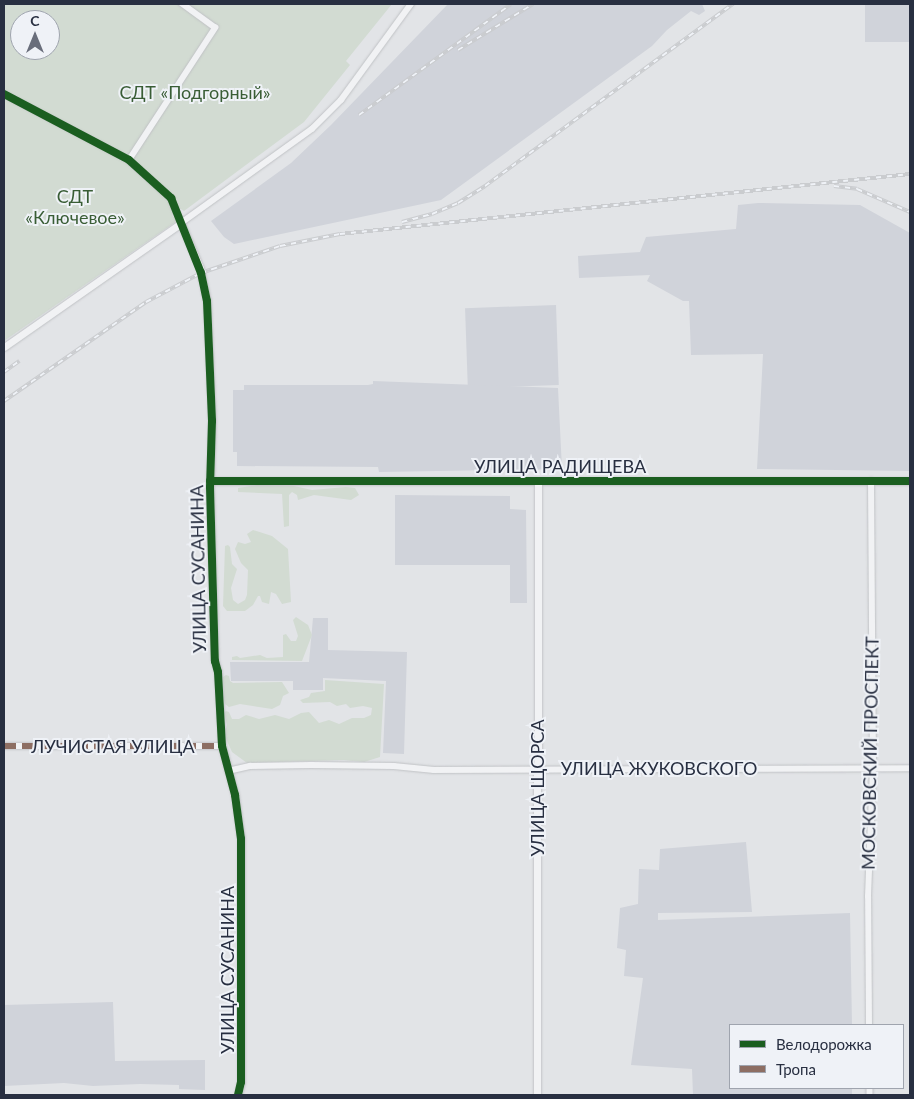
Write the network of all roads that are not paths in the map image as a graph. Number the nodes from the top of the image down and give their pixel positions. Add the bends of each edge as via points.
1 (182, 4) edge
2 (411, 4) edge
3 (4, 94) edge
4 (129, 160) junction
5 (181, 223) junction
6 (4, 347) edge
7 (210, 481) junction
8 (538, 481) junction
9 (870, 481) junction
10 (910, 481) edge
11 (4, 746) edge
12 (222, 746) junction
13 (537, 768) junction
14 (873, 768) junction
15 (910, 768) edge
16 (228, 771) junction
17 (869, 1024) edge
18 (238, 1095) edge
19 (537, 1095) edge

1 - 4 street via 215,28
2 - 5 street via 341,100 312,129
3 - 4 street
4 - 5 street via 171,198
5 - 6 street
5 - 7 street, УЛИЦА СУСАНИНА via 200,268 207,301 212,421
7 - 8 street, УЛИЦА РАДИЩЕВА
7 - 12 street, УЛИЦА СУСАНИНА via 215,661
8 - 9 street, УЛИЦА РАДИЩЕВА
8 - 13 street, УЛИЦА ЩОРСА
9 - 10 street, УЛИЦА РАДИЩЕВА
9 - 14 street, МОСКОВСКИЙ ПРОСПЕКТ
11 - 12 street, ЛУЧИСТАЯ УЛИЦА
12 - 16 street, УЛИЦА СУСАНИНА
13 - 14 street, УЛИЦА ЖУКОВСКОГО
13 - 16 street, УЛИЦА ЖУКОВСКОГО via 434,770 311,765 250,766
13 - 19 street, УЛИЦА ЩОРСА
14 - 15 street, УЛИЦА ЖУКОВСКОГО
14 - 17 street, МОСКОВСКИЙ ПРОСПЕКТ via 868,897
16 - 18 street, УЛИЦА СУСАНИНА via 241,839 241,1082

